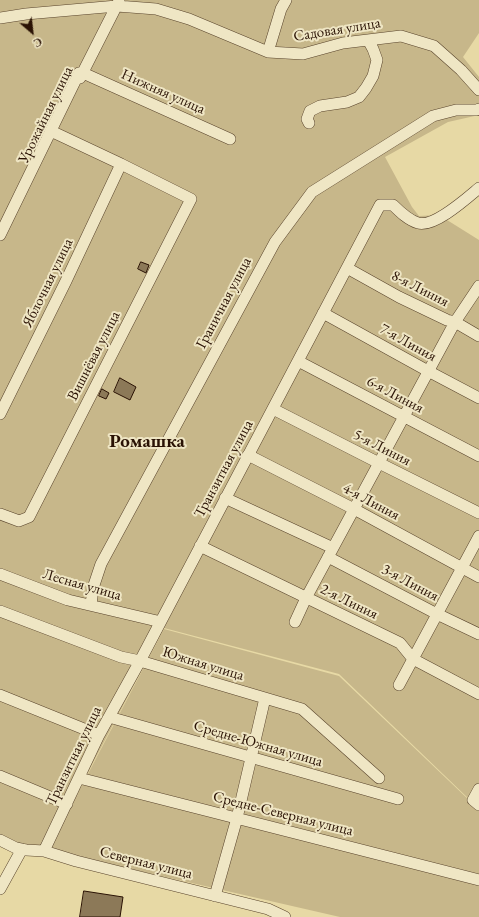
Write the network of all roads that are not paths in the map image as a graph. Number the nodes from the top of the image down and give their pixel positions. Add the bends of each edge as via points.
1 (286, 0) edge
2 (118, 3) edge
3 (1, 20) edge
4 (368, 40) junction
5 (268, 52) junction
6 (84, 71) junction
7 (479, 90) edge
8 (479, 109) edge
9 (309, 122) dead end
10 (53, 132) junction
11 (231, 136) dead end
12 (121, 164) junction
13 (479, 188) edge
14 (0, 235) edge
15 (0, 244) edge
16 (347, 268) junction
17 (479, 286) edge
18 (323, 313) junction
19 (454, 322) junction
20 (479, 336) edge
21 (298, 361) junction
22 (428, 372) junction
23 (479, 398) edge
24 (273, 408) junction
25 (0, 414) edge
26 (404, 417) junction
27 (248, 455) junction
28 (479, 456) edge
29 (378, 463) junction
30 (225, 498) junction
31 (354, 509) junction
32 (479, 513) edge
33 (0, 514) edge
34 (479, 536) edge
35 (200, 546) junction
36 (330, 553) junction
37 (462, 568) junction
38 (0, 574) edge
39 (479, 577) edge
40 (306, 598) junction
41 (91, 605) junction
42 (0, 612) edge
43 (437, 614) junction
44 (157, 621) dead end
45 (295, 622) dead end
46 (479, 634) edge
47 (414, 659) junction
48 (140, 660) junction
49 (400, 685) dead end
50 (479, 694) edge
51 (0, 695) edge
52 (265, 698) junction
53 (109, 717) junction
54 (99, 735) junction
55 (251, 757) junction
56 (0, 776) edge
57 (79, 778) junction
58 (379, 778) dead end
59 (479, 789) edge
60 (398, 799) dead end
61 (476, 802) edge
62 (66, 804) junction
63 (237, 818) junction
64 (0, 840) edge
65 (22, 849) junction
66 (44, 851) junction
67 (479, 880) edge
68 (0, 889) edge
69 (215, 896) junction
70 (285, 917) edge

1 - 5 street
2 - 3 street, Садовая улица via 26,14
2 - 5 street, Садовая улица via 156,9 190,19
2 - 6 street, Урожайная улица
4 - 5 street, Садовая улица via 343,43 303,54
4 - 7 street, Садовая улица via 401,36 434,46
4 - 9 street via 377,60 373,76 366,88 359,97 347,102 320,106 310,111 307,119
6 - 10 street, Урожайная улица
6 - 11 street
6 - 14 street via 79,73
8 - 41 street, Граничная улица via 456,110 433,116 312,192 275,242 101,564 93,588
10 - 12 street
10 - 15 street, Урожайная улица
12 - 25 street, Яблочная улица
12 - 33 street, Вишнёвая улица via 191,199 29,517 19,521
13 - 16 street, Транзитная улица via 436,221 420,224 406,217 393,205 380,205
16 - 18 street, Транзитная улица
16 - 19 street, 8-я Линия
17 - 19 street
18 - 21 street, Транзитная улица
18 - 22 street, 7-я Линия
19 - 20 street, 8-я Линия
19 - 22 street
21 - 24 street, Транзитная улица
21 - 26 street, 6-я Линия
22 - 23 street, 7-я Линия
22 - 26 street
24 - 27 street, Транзитная улица
24 - 29 street, 5-я Линия
26 - 28 street, 6-я Линия
26 - 29 street
27 - 30 street, Транзитная улица
27 - 31 street, 4-я Линия
29 - 31 street
29 - 32 street, 5-я Линия
30 - 35 street, Транзитная улица
30 - 36 street, 3-я Линия
31 - 36 street
31 - 37 street, 4-я Линия
34 - 37 street
35 - 40 street, 2-я Линия
35 - 48 street, Транзитная улица
36 - 40 street
36 - 43 street, 3-я Линия
37 - 39 street, 4-я Линия
37 - 43 street
38 - 41 street, Лесная улица via 68,600
40 - 45 street
40 - 47 street, 2-я Линия via 400,643
41 - 44 street, Лесная улица
42 - 48 street, Южная улица via 121,657
43 - 46 street, 3-я Линия
43 - 47 street
47 - 49 street
47 - 50 street, 2-я Линия
48 - 52 street, Южная улица
48 - 53 street, Транзитная улица
51 - 54 street
52 - 55 street
52 - 58 street, Южная улица via 302,709
53 - 54 street, Транзитная улица
53 - 55 street, Средне-Южная улица
54 - 57 street, Транзитная улица
55 - 60 street, Средне-Южная улица
55 - 63 street
56 - 62 street
57 - 62 street, Транзитная улица
57 - 63 street, Средне-Северная улица
59 - 61 street
62 - 66 street, Транзитная улица
63 - 67 street, Средне-Северная улица
63 - 69 street
64 - 65 street, Северная улица
65 - 66 street, Северная улица
65 - 68 street
66 - 69 street, Северная улица
69 - 70 street, Северная улица via 268,909

